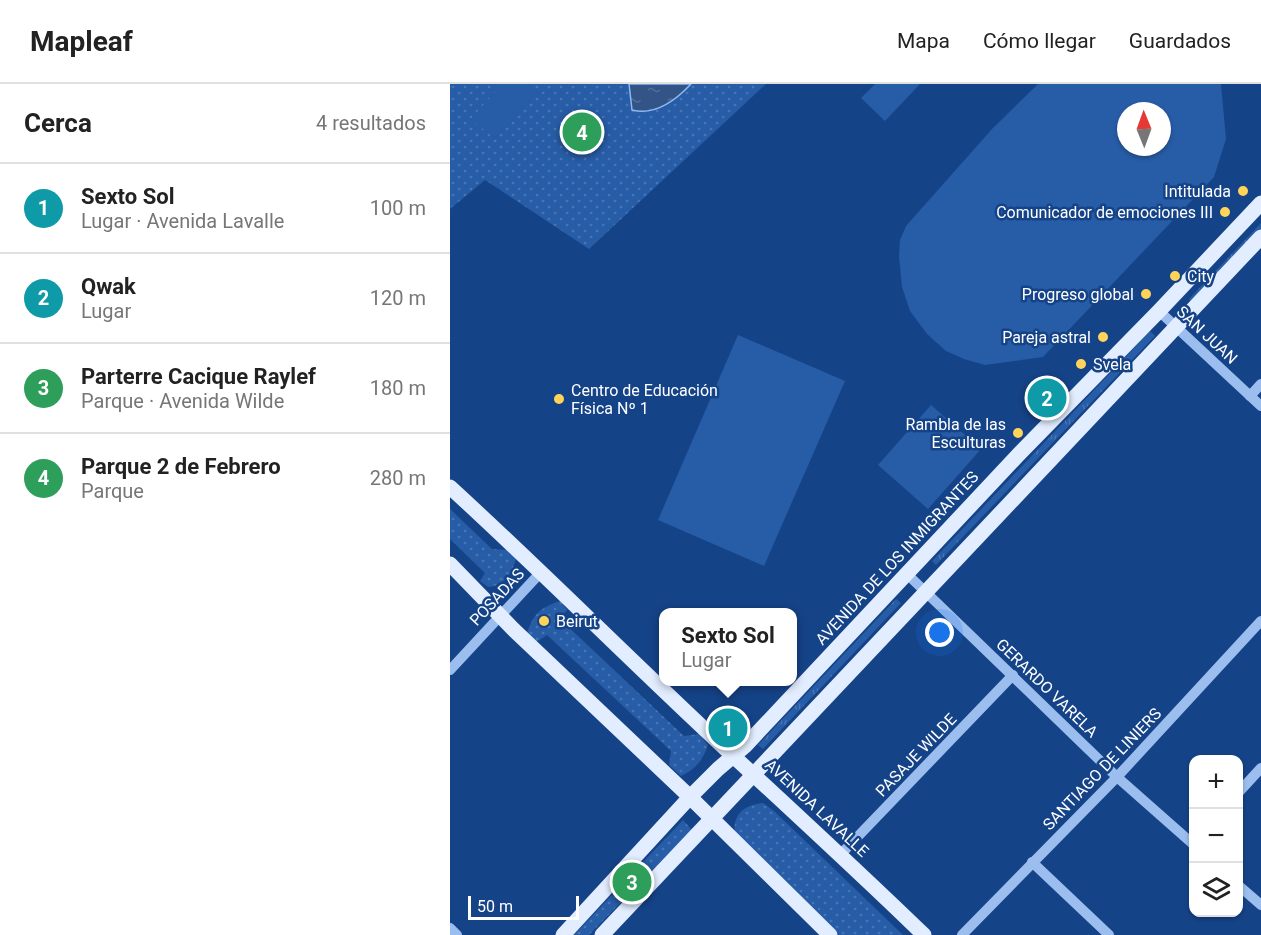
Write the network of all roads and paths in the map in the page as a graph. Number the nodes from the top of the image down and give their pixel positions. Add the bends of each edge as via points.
1 (1261, 203) edge
2 (1261, 237) edge
3 (1159, 311) junction
4 (1176, 327) junction
5 (1261, 384) edge
6 (1250, 396) junction
7 (1261, 406) edge
8 (450, 487) edge
9 (450, 564) edge
10 (542, 571) junction
11 (907, 574) junction
12 (927, 592) junction
13 (500, 616) junction
14 (1261, 621) edge
15 (450, 670) edge
16 (1013, 675) junction
17 (659, 684) edge
18 (661, 686) edge
19 (733, 756) junction
20 (1261, 768) edge
21 (754, 773) junction
22 (1117, 777) junction
23 (1243, 788) edge
24 (690, 797) junction
25 (711, 819) junction
26 (1189, 840) edge
27 (841, 854) junction
28 (1032, 862) junction
29 (1243, 889) edge
30 (1261, 905) edge
31 (450, 928) edge
32 (458, 935) edge
33 (563, 935) edge
34 (602, 935) edge
35 (830, 935) edge
36 (924, 935) edge
37 (962, 935) edge
38 (1109, 935) edge

1 - 3 main road, AVENIDA DE LOS INMIGRANTES
2 - 4 main road
3 - 4 street, SAN JUAN
3 - 11 main road, AVENIDA DE LOS INMIGRANTES
4 - 6 street, SAN JUAN
4 - 12 main road
5 - 6 street
6 - 7 street, SAN JUAN
8 - 10 main road, AVENIDA LAVALLE
9 - 13 main road
10 - 13 street, POSADAS
10 - 17 main road, AVENIDA LAVALLE
11 - 12 street, GERARDO VARELA
11 - 19 main road, AVENIDA DE LOS INMIGRANTES
12 - 16 street, GERARDO VARELA
12 - 21 main road
13 - 15 street, POSADAS
13 - 24 main road
14 - 22 street, SANTIAGO DE LINIERS
16 - 22 street, GERARDO VARELA
16 - 27 street, PASAJE WILDE
18 - 19 main road, AVENIDA LAVALLE
19 - 21 main road, AVENIDA LAVALLE
19 - 24 main road, AVENIDA DE LOS INMIGRANTES
20 - 23 street
21 - 25 main road
21 - 27 main road, AVENIDA LAVALLE
22 - 26 street, GERARDO VARELA
22 - 28 street, SANTIAGO DE LINIERS
24 - 25 main road
24 - 33 main road, AVENIDA DE LOS INMIGRANTES
25 - 34 main road
25 - 35 main road
27 - 36 main road, AVENIDA LAVALLE
28 - 37 street, SANTIAGO DE LINIERS
28 - 38 street
29 - 30 street
31 - 32 street

